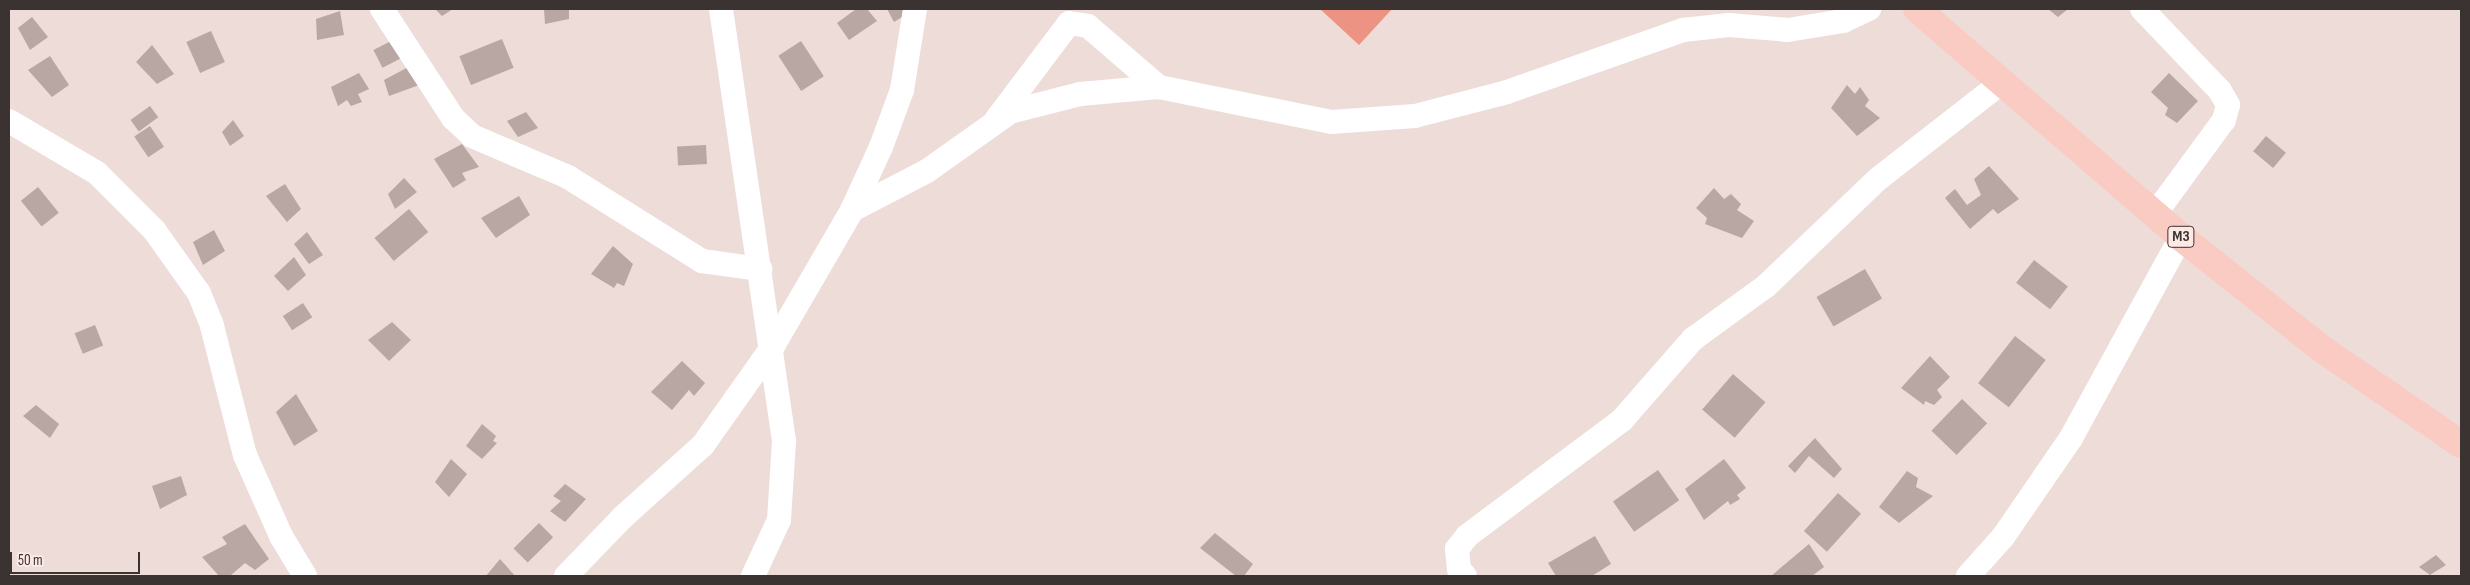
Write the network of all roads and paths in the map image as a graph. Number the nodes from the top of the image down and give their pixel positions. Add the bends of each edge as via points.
1 (382, 9) edge
2 (721, 9) edge
3 (915, 9) edge
4 (1869, 9) edge
5 (1917, 9) edge
6 (2142, 9) edge
7 (2002, 82) junction
8 (1159, 87) junction
9 (9, 121) edge
10 (994, 122) junction
11 (852, 210) junction
12 (2155, 214) junction
13 (2181, 236) junction
14 (760, 269) junction
15 (773, 346) junction
16 (2461, 444) edge
17 (305, 576) edge
18 (566, 576) edge
19 (753, 576) edge
20 (1465, 576) edge
21 (1968, 576) edge

1 - 14 street via 453,118 472,136 568,177 702,261
2 - 14 street
3 - 11 street via 902,90
4 - 8 street via 1843,21 1788,30 1729,25 1683,30 1507,92 1415,116 1331,122
5 - 7 main road, M3
6 - 12 street via 2220,91 2228,105 2224,120
7 - 12 main road, M3
7 - 20 street via 1878,179 1766,286 1693,339 1622,420 1467,536 1457,549 1459,569
8 - 10 street via 1080,94 1010,112
8 - 10 street via 1088,26 1069,23
9 - 17 street via 97,173 154,230 199,293 212,326 245,454 281,536
10 - 11 street via 926,171
11 - 15 street
12 - 13 main road, M3
13 - 16 main road, M3 via 2322,349
13 - 21 street via 2071,438 2003,537
14 - 15 street
15 - 18 street via 703,445 622,517
15 - 19 street via 784,440 779,520

